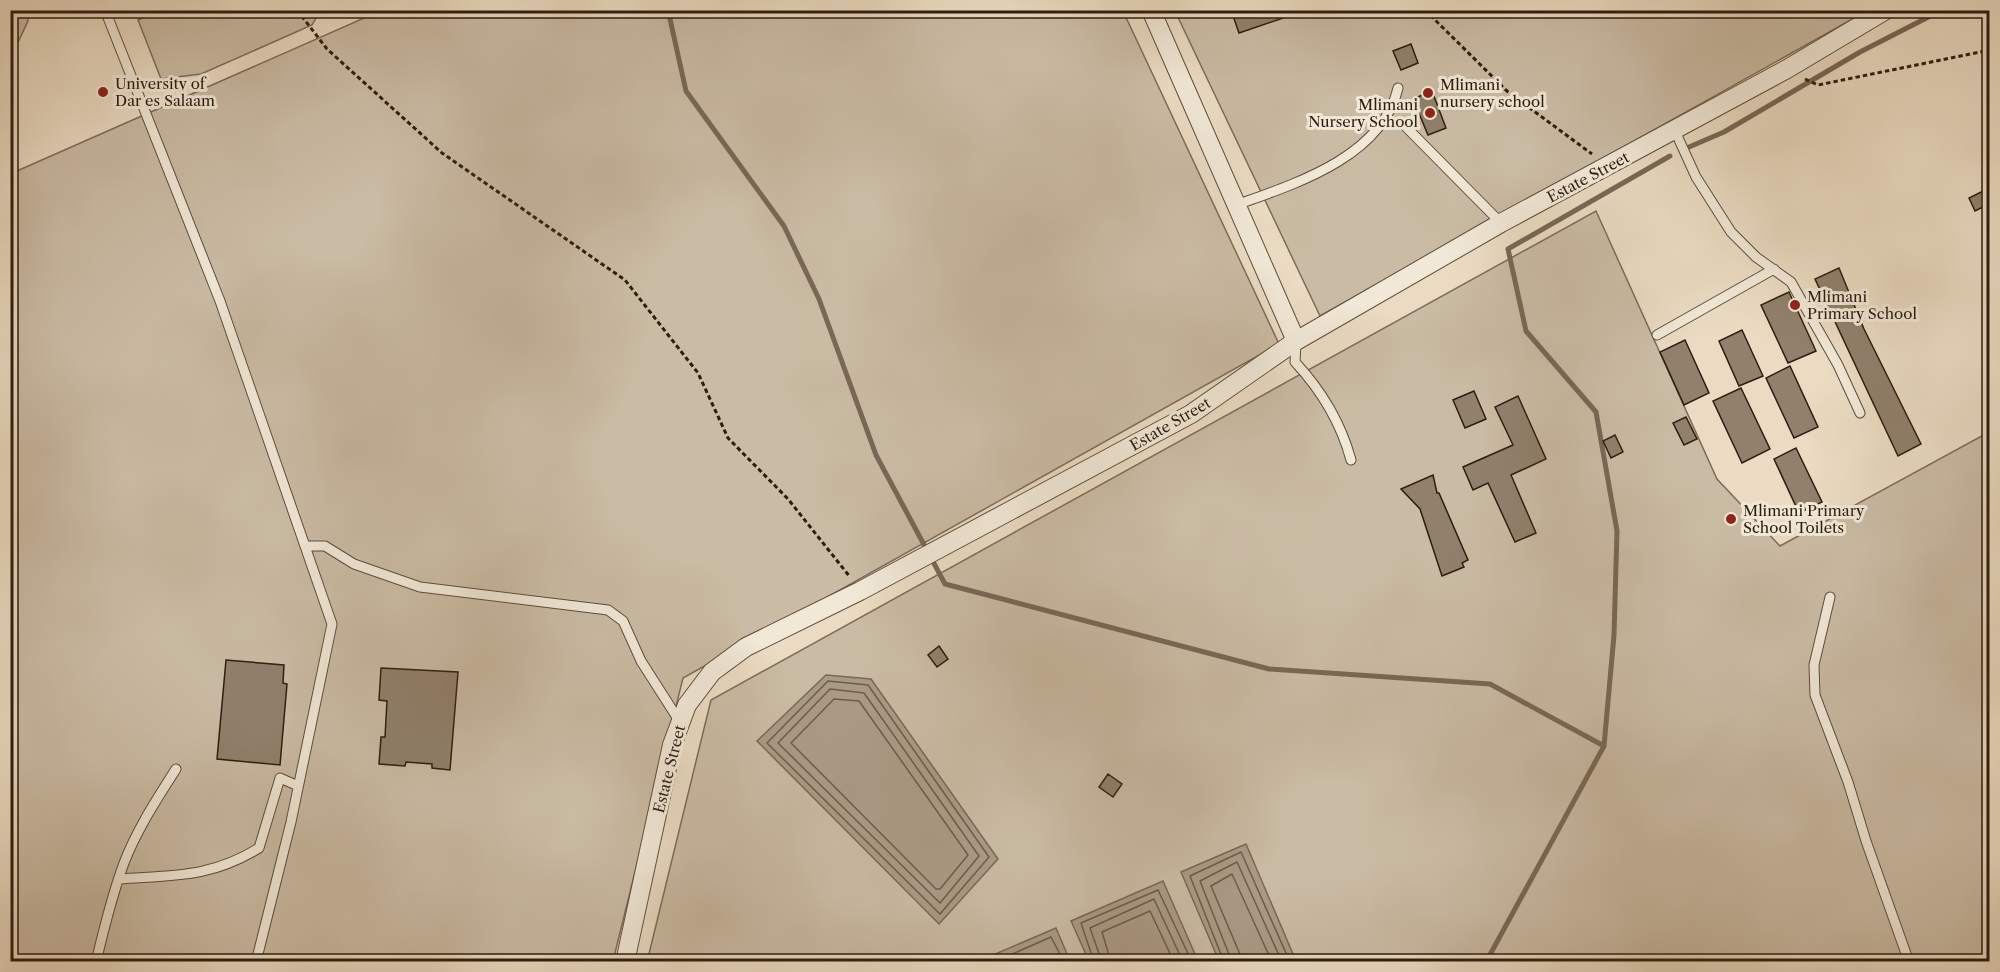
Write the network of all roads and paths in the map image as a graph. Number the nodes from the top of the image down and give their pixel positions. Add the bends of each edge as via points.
1 (105, 10) edge
2 (297, 10) edge
3 (1151, 10) edge
4 (1425, 10) edge
5 (1886, 10) edge
6 (1989, 50) edge
7 (1787, 69) junction
8 (1398, 88) dead end
9 (1406, 128) dead end
10 (1675, 131) junction
11 (1608, 167) junction
12 (1236, 205) junction
13 (1501, 224) junction
14 (1774, 269) junction
15 (1657, 335) dead end
16 (1296, 341) junction
17 (1860, 413) dead end
18 (1351, 460) dead end
19 (307, 546) junction
20 (860, 591) junction
21 (1830, 597) dead end
22 (680, 722) junction
23 (176, 769) dead end
24 (297, 785) junction
25 (118, 879) junction
26 (96, 962) edge
27 (256, 962) edge
28 (625, 962) edge
29 (1910, 962) edge

1 - 19 lane via 220,301
2 - 20 path via 327,49 442,153 625,280 698,373 728,438 788,499
3 - 12 street
4 - 11 path via 1508,92
5 - 7 street, Estate Street
6 - 7 path via 1818,86
7 - 10 street, Estate Street
8 - 12 lane via 1395,104 1350,153 1291,184
9 - 13 lane
10 - 11 street, Estate Street
10 - 14 lane via 1714,208 1756,257
11 - 13 street, Estate Street
12 - 16 street
13 - 16 street, Estate Street
14 - 15 lane
14 - 17 lane via 1791,282
16 - 18 lane via 1295,362 1312,381 1336,421
16 - 20 street, Estate Street via 1191,414
19 - 22 lane via 325,546 354,564 420,587 608,610 623,621 641,661
19 - 24 lane via 332,624
20 - 22 street, Estate Street via 747,647 712,672 687,705
21 - 29 lane via 1814,665 1815,696
22 - 28 street, Estate Street
23 - 25 lane via 144,821
24 - 25 lane via 280,778 259,848 234,863 203,873
24 - 27 lane
25 - 26 lane

